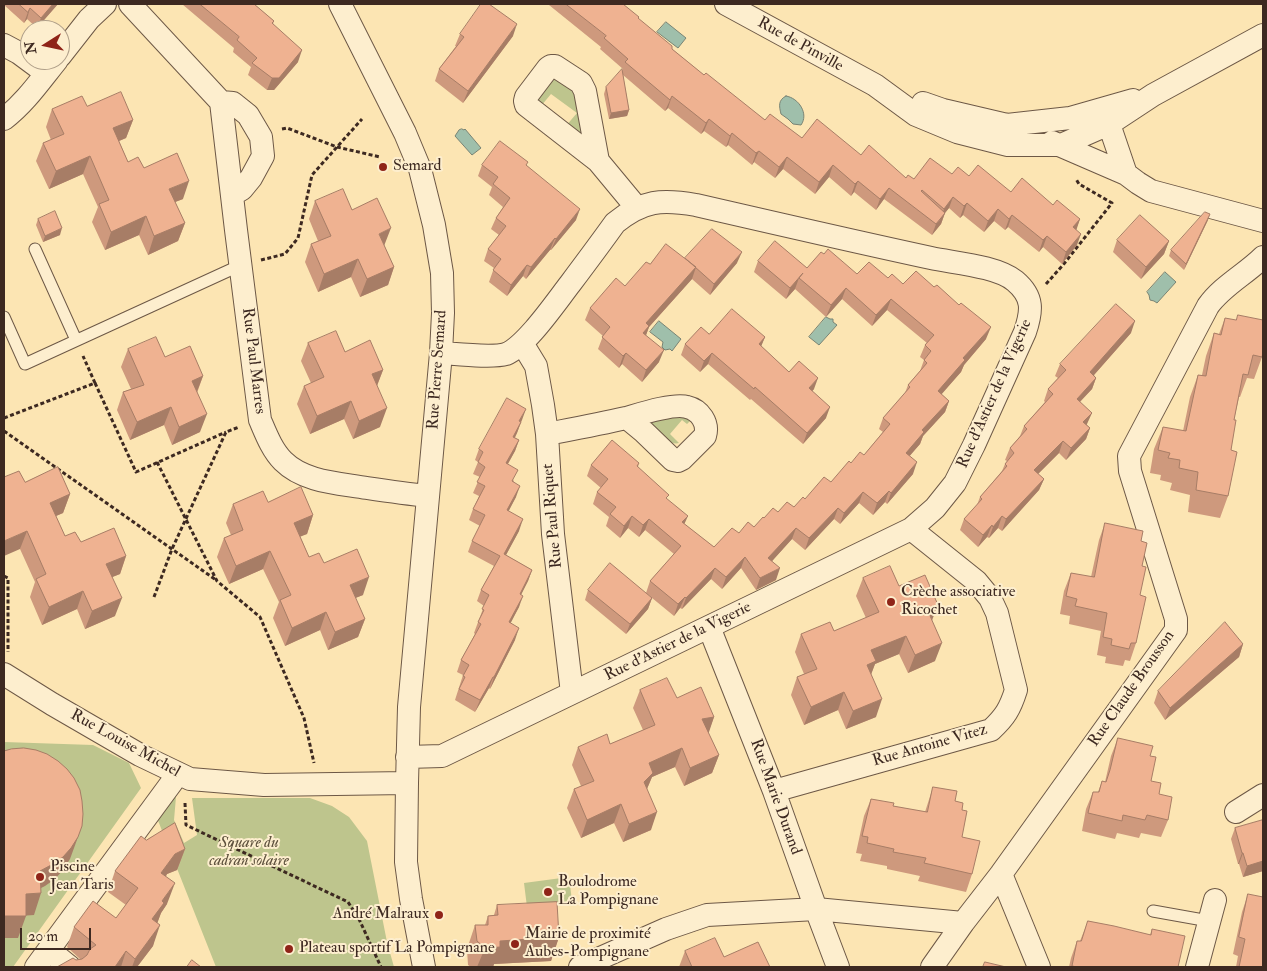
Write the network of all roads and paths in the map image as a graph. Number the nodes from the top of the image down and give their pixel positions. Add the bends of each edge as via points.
1 (105, 4) edge
2 (130, 4) edge
3 (340, 4) edge
4 (726, 4) edge
5 (1263, 36) edge
6 (70, 43) edge
7 (4, 46) edge
8 (20, 54) edge
9 (49, 70) edge
10 (875, 86) junction
11 (1154, 95) junction
12 (221, 102) junction
13 (4, 119) edge
14 (362, 119) dead end
15 (1007, 124) junction
16 (1109, 124) junction
17 (259, 134) junction
18 (1061, 145) junction
19 (337, 146) junction
20 (380, 157) dead end
21 (598, 161) dead end
22 (1126, 174) junction
23 (1091, 191) dead end
24 (232, 195) junction
25 (637, 208) junction
26 (1263, 221) edge
27 (35, 249) dead end
28 (1263, 257) edge
29 (240, 266) junction
30 (1043, 288) dead end
31 (4, 317) edge
32 (76, 340) junction
33 (522, 343) junction
34 (441, 354) junction
35 (95, 382) junction
36 (4, 418) edge
37 (627, 418) dead end
38 (260, 420) junction
39 (4, 431) edge
40 (226, 432) junction
41 (547, 434) junction
42 (158, 462) junction
43 (428, 496) junction
44 (186, 518) junction
45 (911, 529) junction
46 (172, 549) junction
47 (4, 576) edge
48 (218, 581) junction
49 (154, 597) dead end
50 (709, 627) junction
51 (6, 675) edge
52 (572, 693) junction
53 (407, 757) junction
54 (184, 776) junction
55 (407, 783) junction
56 (318, 785) junction
57 (774, 791) junction
58 (1263, 795) edge
59 (1236, 812) dead end
60 (1001, 874) junction
61 (816, 909) junction
62 (1212, 910) joint
63 (1153, 911) dead end
64 (963, 923) junction
65 (43, 959) edge
66 (70, 967) edge
67 (381, 967) edge
68 (424, 967) edge
69 (580, 967) edge
70 (838, 967) edge
71 (932, 967) edge
72 (1039, 967) edge
73 (1197, 967) edge

1 - 6 street
2 - 12 street
3 - 34 street, Rue Pierre Semard via 420,169 442,273
4 - 10 street, Rue de Pinville
5 - 11 street, Rue de Pinville
7 - 8 street
9 - 13 street via 25,100
10 - 15 street, Rue de Pinville via 943,110
10 - 18 street, Rue de Pinville via 916,115 958,132 1008,145
11 - 15 street, Rue de Pinville via 1070,118
11 - 16 street, Rue de Pinville
12 - 17 street via 233,103 248,115
12 - 24 street, Rue Paul Marres
14 - 19 path
15 - 18 street
16 - 18 street, Rue de Pinville
16 - 22 street
17 - 19 path via 287,128
17 - 24 street via 263,156 251,178
18 - 22 street
19 - 20 path
19 - 29 path via 312,175 298,238 285,254
21 - 25 street
22 - 26 street via 1151,191
23 - 30 path via 1112,203
24 - 29 street, Rue Paul Marres
25 - 33 street, Rue d'Astier de la Vigerie via 615,223
25 - 45 street, Rue d'Astier de la Vigerie via 649,203 682,203 984,268 1014,280 1024,290 1030,310 1027,324 974,445 955,483 935,508
27 - 32 lane
28 - 60 street, Rue Claude Brousson via 1214,297 1129,456 1130,471 1176,619 1176,630
29 - 32 lane
29 - 38 street, Rue Paul Marres
31 - 32 lane via 25,364
32 - 35 path
33 - 34 street, Rue d'Astier de la Vigerie via 503,355
33 - 41 street, Rue Paul Riquet via 536,366
34 - 43 street, Rue Pierre Semard
35 - 36 path
35 - 42 path via 136,472
37 - 41 street
38 - 40 path
38 - 43 street, Rue Paul Marres via 282,459 301,473 318,480
39 - 46 path
40 - 42 path
40 - 44 path
41 - 52 street, Rue Paul Riquet via 553,534
42 - 44 path
43 - 53 street, Rue Pierre Semard
44 - 46 path
44 - 48 path
45 - 50 street, Rue d'Astier de la Vigerie
45 - 57 street, Rue Antoine Vitez via 976,581 990,598 997,613 1016,690 1012,702 1003,719 991,730
46 - 48 path
46 - 49 path
47 - 51 path via 8,578
48 - 56 path via 260,617 304,718
50 - 52 street, Rue d'Astier de la Vigerie
50 - 57 street, Rue Marie Durand
51 - 54 street, Rue Louise Michel via 140,755
52 - 53 street, Rue d'Astier de la Vigerie via 442,756
53 - 55 street, Rue Pierre Semard
54 - 56 street, Rue Louise Michel via 264,785
54 - 65 street
54 - 67 path via 186,825 348,902
55 - 56 street, Rue Louise Michel
55 - 68 street, Rue Pierre Semard via 406,862
57 - 61 street, Rue Marie Durand
58 - 59 street
60 - 64 street, Rue Claude Brousson
60 - 72 street
61 - 64 street
61 - 69 street via 707,915 666,929
61 - 70 street, Rue Marie Durand
62 - 63 lane
62 - 73 street
64 - 71 street, Rue Claude Brousson
65 - 66 street

